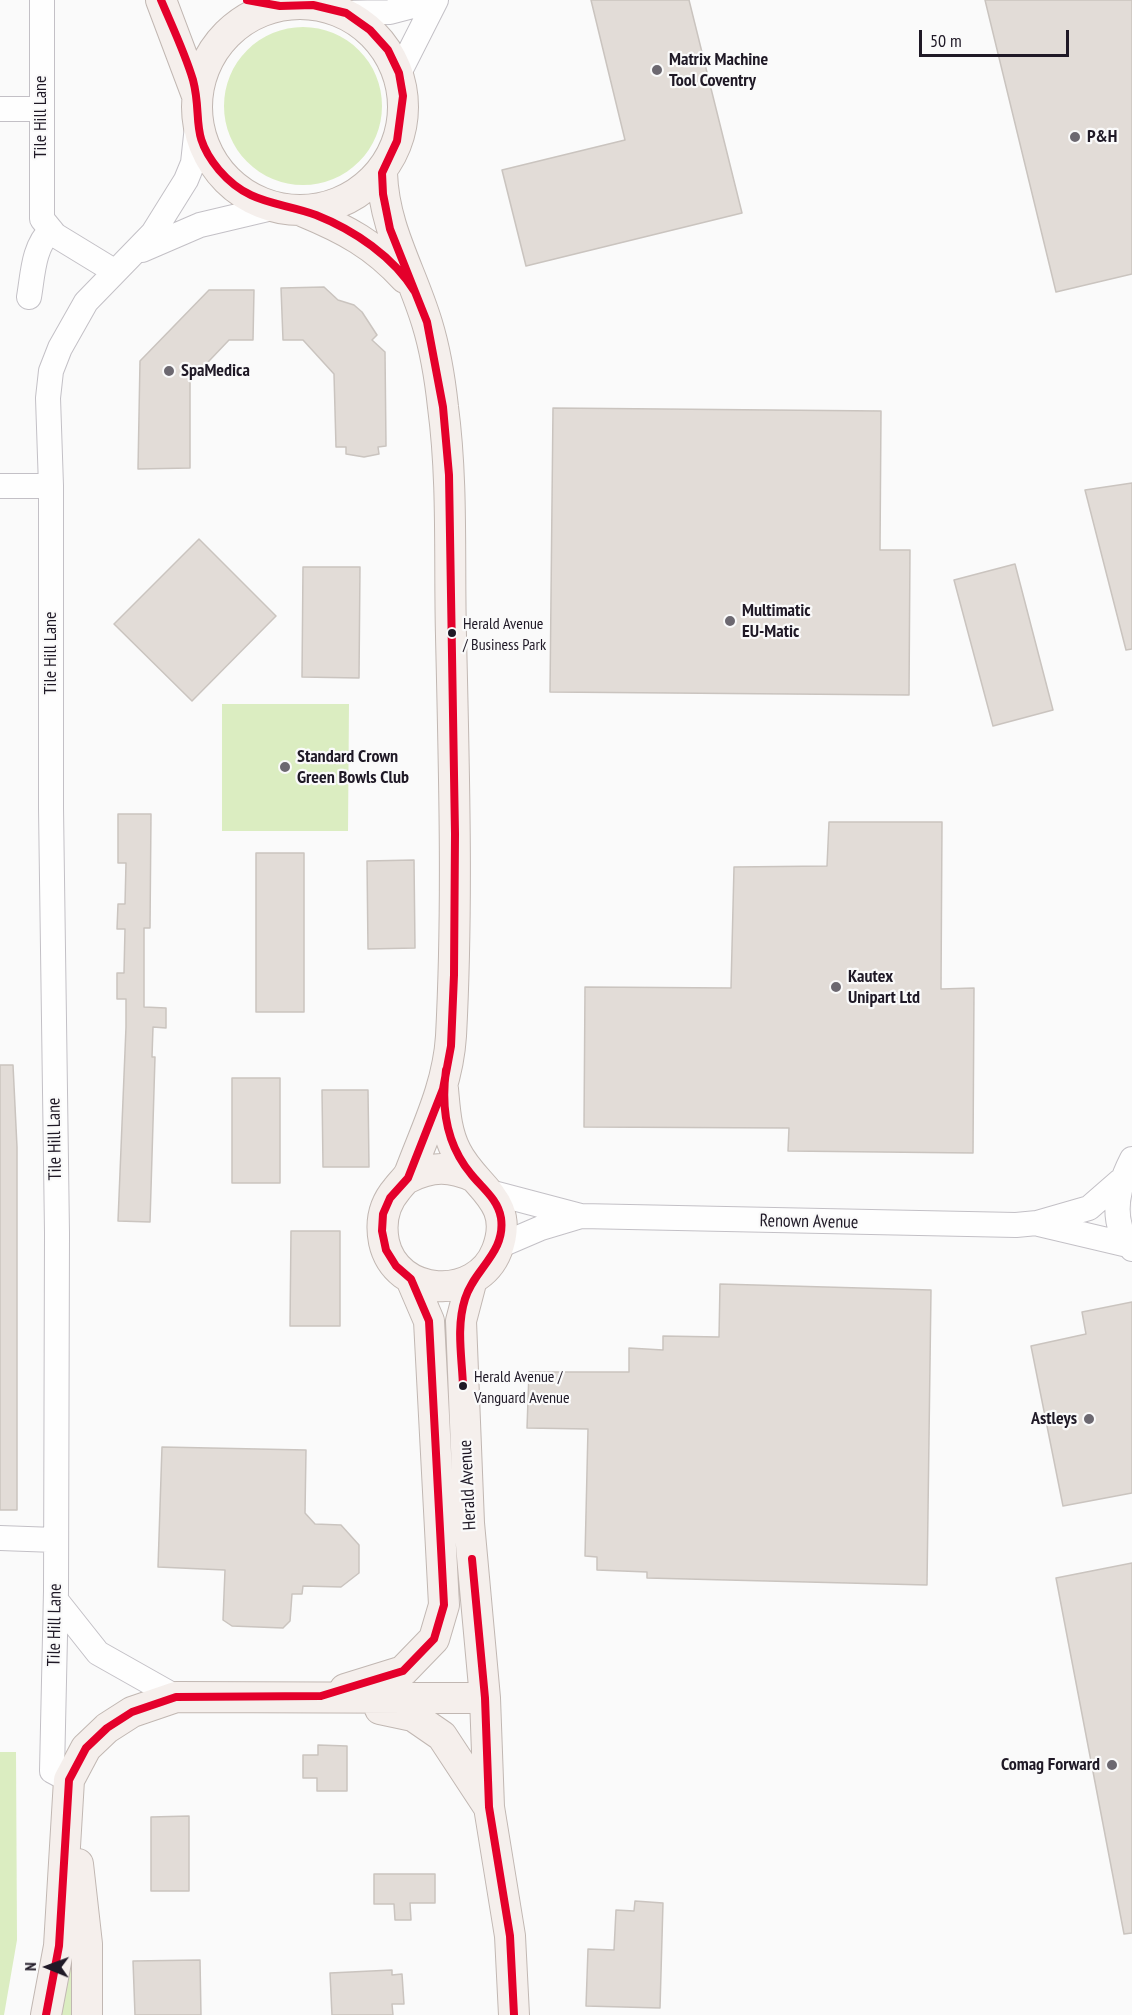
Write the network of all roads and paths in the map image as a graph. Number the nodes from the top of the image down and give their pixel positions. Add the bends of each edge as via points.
1 (42, 0) edge
2 (161, 0) edge
3 (247, 0) edge
4 (436, 0) edge
5 (280, 6) junction
6 (346, 14) junction
7 (399, 73) junction
8 (196, 93) junction
9 (0, 109) edge
10 (42, 109) junction
11 (197, 126) junction
12 (382, 173) junction
13 (290, 209) junction
14 (51, 230) junction
15 (121, 266) junction
16 (414, 288) junction
17 (29, 297) dead end
18 (0, 486) edge
19 (51, 486) junction
20 (443, 1089) junction
21 (1132, 1160) edge
22 (408, 1178) junction
23 (1120, 1181) junction
24 (482, 1184) junction
25 (581, 1216) junction
26 (1037, 1223) junction
27 (499, 1246) junction
28 (1130, 1247) edge
29 (411, 1279) junction
30 (472, 1279) junction
31 (0, 1538) edge
32 (55, 1540) junction
33 (56, 1600) junction
34 (321, 1696) junction
35 (176, 1697) junction
36 (485, 1698) junction
37 (60, 1776) junction
38 (489, 1807) junction
39 (510, 1936) junction
40 (46, 2015) edge
41 (87, 2015) edge
42 (514, 2015) edge
43 (530, 2015) edge

1 - 10 street, Tile Hill Lane
2 - 8 main road
3 - 5 main road
4 - 6 street via 390,12
4 - 7 street
5 - 6 main road via 313,5
5 - 8 main road via 254,15 225,38 202,70
6 - 7 main road via 376,36
7 - 12 main road via 402,118 395,147
8 - 11 main road
9 - 10 street
10 - 14 street, Tile Hill Lane via 41,211
11 - 13 main road via 203,146 231,183 248,196
11 - 15 street, Tile Hill Lane via 193,164 186,180 153,233
12 - 13 main road via 354,197 338,204
12 - 16 main road, Herald Avenue via 390,229
13 - 15 street, Tile Hill Lane via 243,213 193,227 162,239
13 - 16 main road, Herald Avenue via 344,229 384,255
14 - 15 street
14 - 17 street via 37,253
15 - 19 street, Tile Hill Lane via 86,302 70,326 51,371
16 - 20 main road, Herald Avenue via 436,362 449,476 454,975 451,1046
18 - 19 street
19 - 32 street, Tile Hill Lane via 57,1233
20 - 22 main road, Herald Avenue
20 - 24 main road, Herald Avenue via 447,1130 462,1163
21 - 23 street
22 - 24 main road via 441,1167 458,1169
22 - 29 main road, Herald Avenue via 390,1198 383,1214 382,1231 386,1250
23 - 26 street, Renown Avenue via 1089,1208
23 - 28 street via 1119,1225
24 - 25 street, Renown Avenue
24 - 27 main road, Herald Avenue via 501,1218
25 - 26 street, Renown Avenue
25 - 27 street, Renown Avenue
26 - 28 street, Renown Avenue
27 - 30 main road, Herald Avenue via 489,1265
29 - 30 main road via 448,1287
29 - 34 main road, Herald Avenue via 429,1321 444,1605 434,1639 403,1671
30 - 36 main road, Herald Avenue via 461,1321 470,1534
31 - 32 street
32 - 33 street, Tile Hill Lane
33 - 35 street via 98,1653
33 - 37 street, Tile Hill Lane
34 - 35 main road
34 - 36 main road
34 - 38 main road via 413,1716 442,1736
35 - 37 main road via 132,1712 107,1728
36 - 38 main road, Herald Avenue
37 - 40 main road, Tile Hill Lane via 59,1946
37 - 41 main road via 87,1944
38 - 39 main road, Herald Avenue
39 - 42 main road, Herald Avenue
39 - 43 main road

